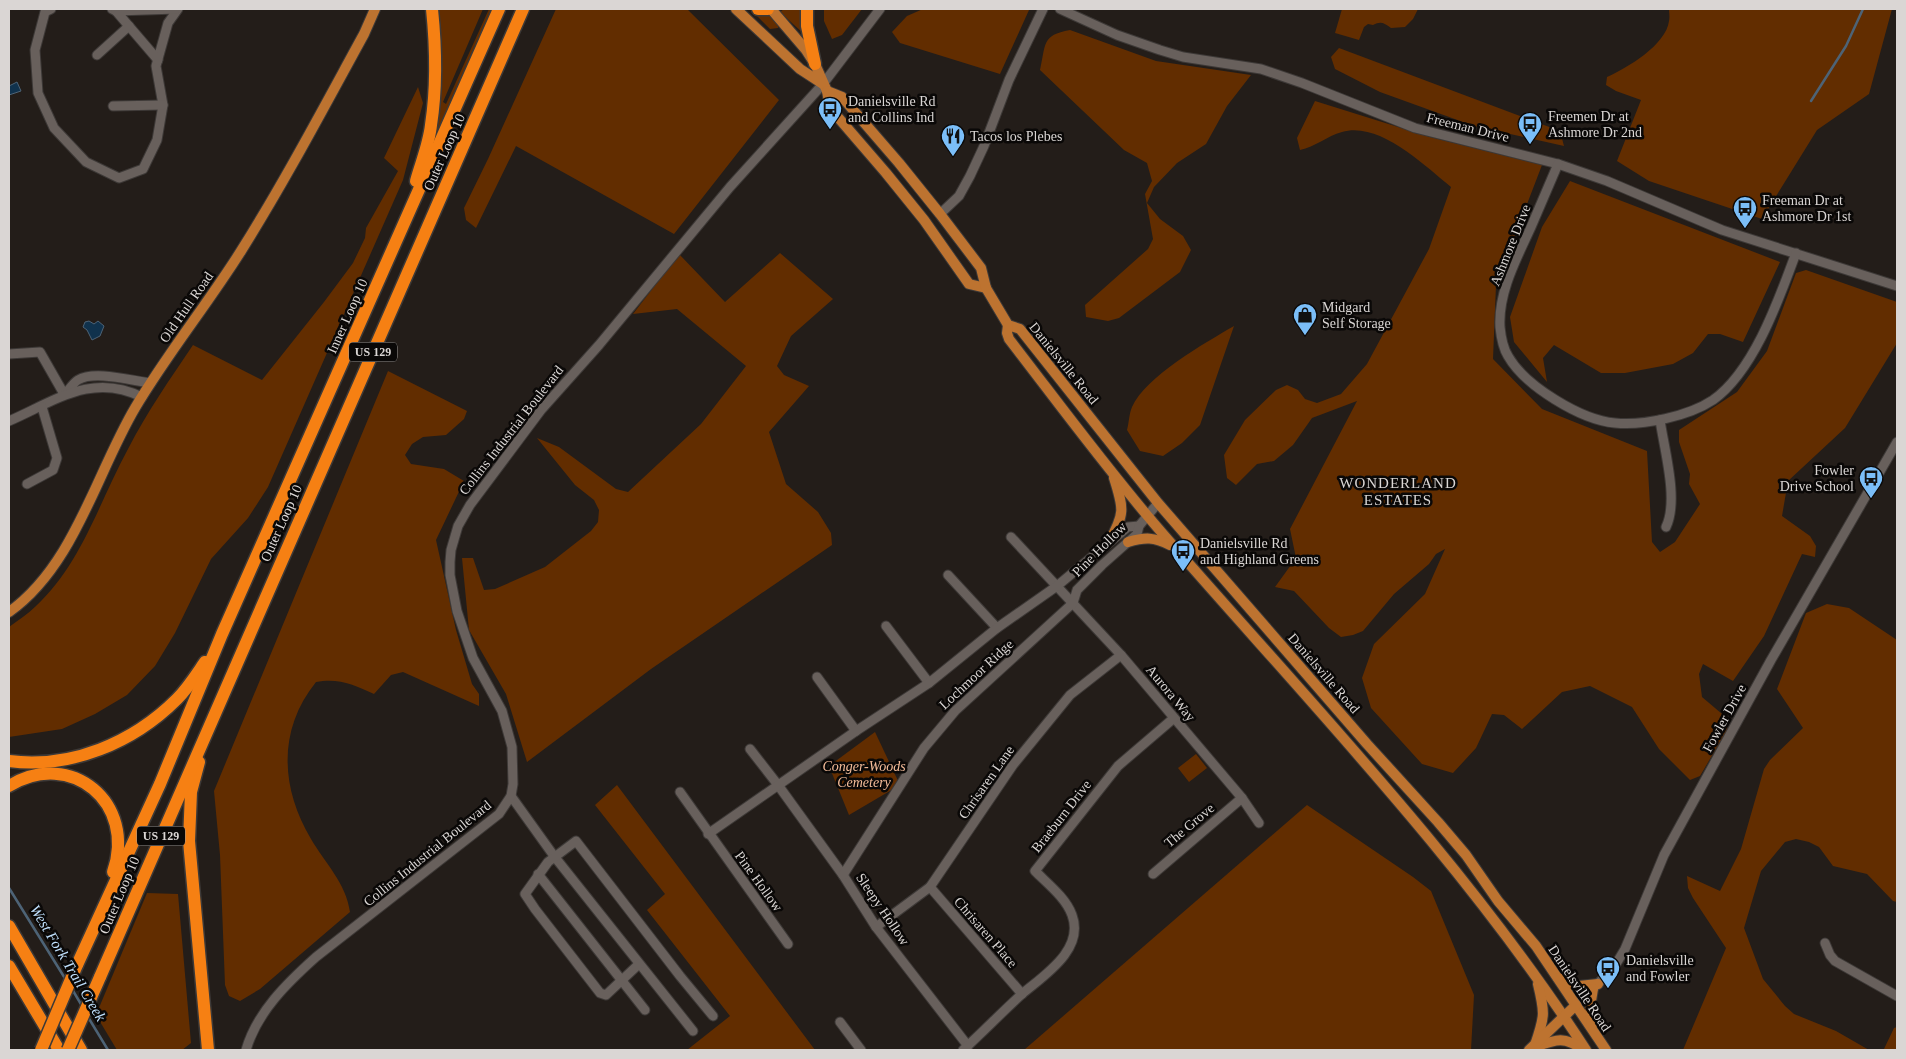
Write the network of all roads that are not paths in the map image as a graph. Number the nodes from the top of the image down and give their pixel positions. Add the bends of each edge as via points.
1 (51, 9) edge
2 (177, 9) edge
3 (375, 9) edge
4 (432, 9) edge
5 (499, 9) edge
6 (523, 9) edge
7 (736, 9) edge
8 (758, 9) edge
9 (770, 9) edge
10 (807, 9) edge
11 (880, 9) edge
12 (1043, 9) edge
13 (1060, 9) edge
14 (114, 10) edge
15 (129, 26) junction
16 (96, 55) dead end
17 (158, 60) junction
18 (815, 64) junction
19 (825, 88) junction
20 (162, 105) junction
21 (112, 106) dead end
22 (1558, 164) junction
23 (940, 214) junction
24 (406, 219) junction
25 (1796, 253) junction
26 (1897, 286) edge
27 (986, 288) junction
28 (1008, 325) junction
29 (9, 354) edge
30 (151, 383) junction
31 (64, 394) junction
32 (142, 397) junction
33 (42, 406) junction
34 (9, 420) edge
35 (1660, 420) junction
36 (1897, 442) edge
37 (1113, 473) junction
38 (28, 484) dead end
39 (1158, 503) junction
40 (1147, 516) junction
41 (1139, 526) junction
42 (1666, 526) dead end
43 (1011, 536) dead end
44 (1109, 542) junction
45 (1128, 542) junction
46 (1174, 547) junction
47 (948, 575) dead end
48 (1057, 586) junction
49 (1073, 603) junction
50 (11, 606) edge
51 (886, 626) dead end
52 (998, 628) junction
53 (222, 634) junction
54 (1121, 655) junction
55 (817, 677) dead end
56 (930, 683) junction
57 (222, 695) junction
58 (1174, 718) junction
59 (856, 731) junction
60 (750, 749) dead end
61 (9, 761) edge
62 (778, 784) junction
63 (9, 786) edge
64 (680, 792) dead end
65 (511, 796) junction
66 (1242, 798) junction
67 (1428, 811) junction
68 (1416, 822) junction
69 (1259, 823) dead end
70 (708, 834) junction
71 (554, 856) junction
72 (538, 874) junction
73 (1153, 874) dead end
74 (843, 875) junction
75 (930, 888) junction
76 (9, 926) edge
77 (94, 926) junction
78 (876, 927) junction
79 (1825, 943) dead end
80 (788, 944) dead end
81 (639, 964) junction
82 (9, 966) edge
83 (9, 971) edge
84 (1536, 978) junction
85 (1558, 978) junction
86 (622, 980) junction
87 (21, 986) junction
88 (1596, 986) junction
89 (1022, 994) junction
90 (1897, 996) edge
91 (1576, 1005) junction
92 (645, 1010) dead end
93 (713, 1016) dead end
94 (1563, 1017) junction
95 (840, 1022) dead end
96 (693, 1031) dead end
97 (1594, 1031) junction
98 (966, 1048) edge
99 (1532, 1048) edge
100 (41, 1050) edge
101 (59, 1050) edge
102 (68, 1050) edge
103 (81, 1050) edge
104 (208, 1050) edge
105 (246, 1050) edge
106 (861, 1050) edge
107 (1586, 1050) edge
108 (1606, 1050) edge

1 - 20 street via 45,12 35,50 38,93 54,128 86,162 119,178 144,169 157,140
2 - 14 street
2 - 17 street via 168,23
3 - 30 main road, Old Hull Road via 252,234
4 - 24 highway via 436,69 431,127
5 - 24 highway, Inner Loop 10 / US 129
6 - 57 highway, Outer Loop 10 / US 129
7 - 19 main road, Danielsville Road
8 - 9 highway
9 - 18 main road
10 - 18 highway
11 - 19 street
12 - 23 street via 960,196
13 - 22 street, Freeman Drive via 1160,50 1183,57 1260,68 1414,128
14 - 15 street
15 - 16 street
15 - 17 street
17 - 20 street via 156,66
18 - 19 main road
19 - 23 main road, Danielsville Road via 842,97
19 - 27 main road via 830,108 886,172 970,284
19 - 65 street, Collins Industrial Boulevard via 730,187 541,410 470,504 458,526 451,550 452,587 473,658 506,723 513,759
20 - 21 street
22 - 25 street, Freeman Drive via 1722,230
22 - 35 street, Ashmore Drive via 1508,281 1501,307 1500,326 1508,356 1517,369 1539,388 1584,415 1615,423
23 - 27 main road, Danielsville Road via 981,268
24 - 53 highway, Inner Loop 10 / US 129
25 - 26 street, Freeman Drive
25 - 35 street, Ashmore Drive via 1767,328 1733,381 1712,400
27 - 28 main road, Danielsville Road
28 - 37 main road, Danielsville Road via 1009,339
28 - 39 main road, Danielsville Road via 1020,329
29 - 31 street via 40,352
30 - 31 street via 98,376 79,380
30 - 32 main road, Old Hull Road
31 - 32 street via 100,386 117,387
31 - 33 street
32 - 50 main road, Old Hull Road via 57,560 46,576
33 - 34 street
33 - 38 street via 57,458 53,470
35 - 42 street via 1672,500 1672,514
36 - 88 street, Fowler Drive via 1664,855 1625,949 1613,969
37 - 40 main road, Danielsville Road
37 - 44 main road via 1122,512
39 - 40 street
39 - 67 main road, Danielsville Road
40 - 41 street
40 - 46 main road, Danielsville Road
41 - 44 street, Pine Hollow via 1128,527
41 - 45 street, Pine Hollow via 1137,534
43 - 48 street, Pine Hollow
44 - 48 street, Pine Hollow
45 - 46 main road via 1154,538
45 - 49 street, Pine Hollow via 1077,590
46 - 68 main road, Danielsville Road
47 - 52 street
48 - 49 street, Aurora Way
48 - 52 street, Pine Hollow
49 - 54 street, Aurora Way
49 - 74 street, Lochmoor Ridge via 955,711 924,748
51 - 56 street
52 - 56 street, Pine Hollow
53 - 61 highway, US 129 via 191,684 177,700 134,734 83,756 50,761
53 - 77 highway via 160,784
54 - 58 street, Aurora Way
54 - 75 street, Chrisaren Lane via 1070,695 1013,765
55 - 59 street
56 - 59 street, Pine Hollow
57 - 102 highway, Outer Loop 10 / US 129, bridge
57 - 104 highway via 191,792 189,842
58 - 66 street, Aurora Way
58 - 89 street, Braeburn Drive via 1118,766 1035,871 1062,899 1072,915 1075,932 1056,967
59 - 62 street, Pine Hollow
60 - 62 street
62 - 70 street, Pine Hollow
62 - 74 street, Sleepy Hollow
63 - 77 highway via 37,774 62,774 94,788 110,808 118,835 116,865
64 - 70 street, Pine Hollow
65 - 71 street
65 - 105 street, Collins Industrial Boulevard via 500,814 297,974 265,1011
66 - 69 street, Aurora Way
66 - 73 street, The Grove
67 - 68 main road
67 - 85 main road, Danielsville Road via 1466,855
68 - 84 main road, Danielsville Road via 1500,926
70 - 80 street, Pine Hollow
71 - 72 street
71 - 81 street
71 - 93 street via 576,841
72 - 86 street
72 - 86 street via 525,894 600,993 606,994
74 - 78 street, Sleepy Hollow
75 - 78 street, Chrisaren Lane
75 - 89 street, Chrisaren Place
76 - 103 highway
77 - 100 highway, bridge
78 - 98 street, Sleepy Hollow
79 - 90 street via 1836,961
81 - 86 street
81 - 96 street
82 - 87 highway
83 - 87 highway
84 - 94 main road, Danielsville Road
84 - 99 main road via 1544,1013
85 - 88 main road via 1578,986
85 - 91 main road, Danielsville Road
86 - 92 street
87 - 101 highway
88 - 91 street, Fowler Drive
88 - 97 main road via 1590,1012
89 - 98 street, Braeburn Drive
91 - 94 main road
91 - 97 main road, Danielsville Road
94 - 99 main road
94 - 107 main road, Danielsville Road
95 - 106 street
97 - 108 main road, Danielsville Road
99 - 107 main road via 1560,1039

